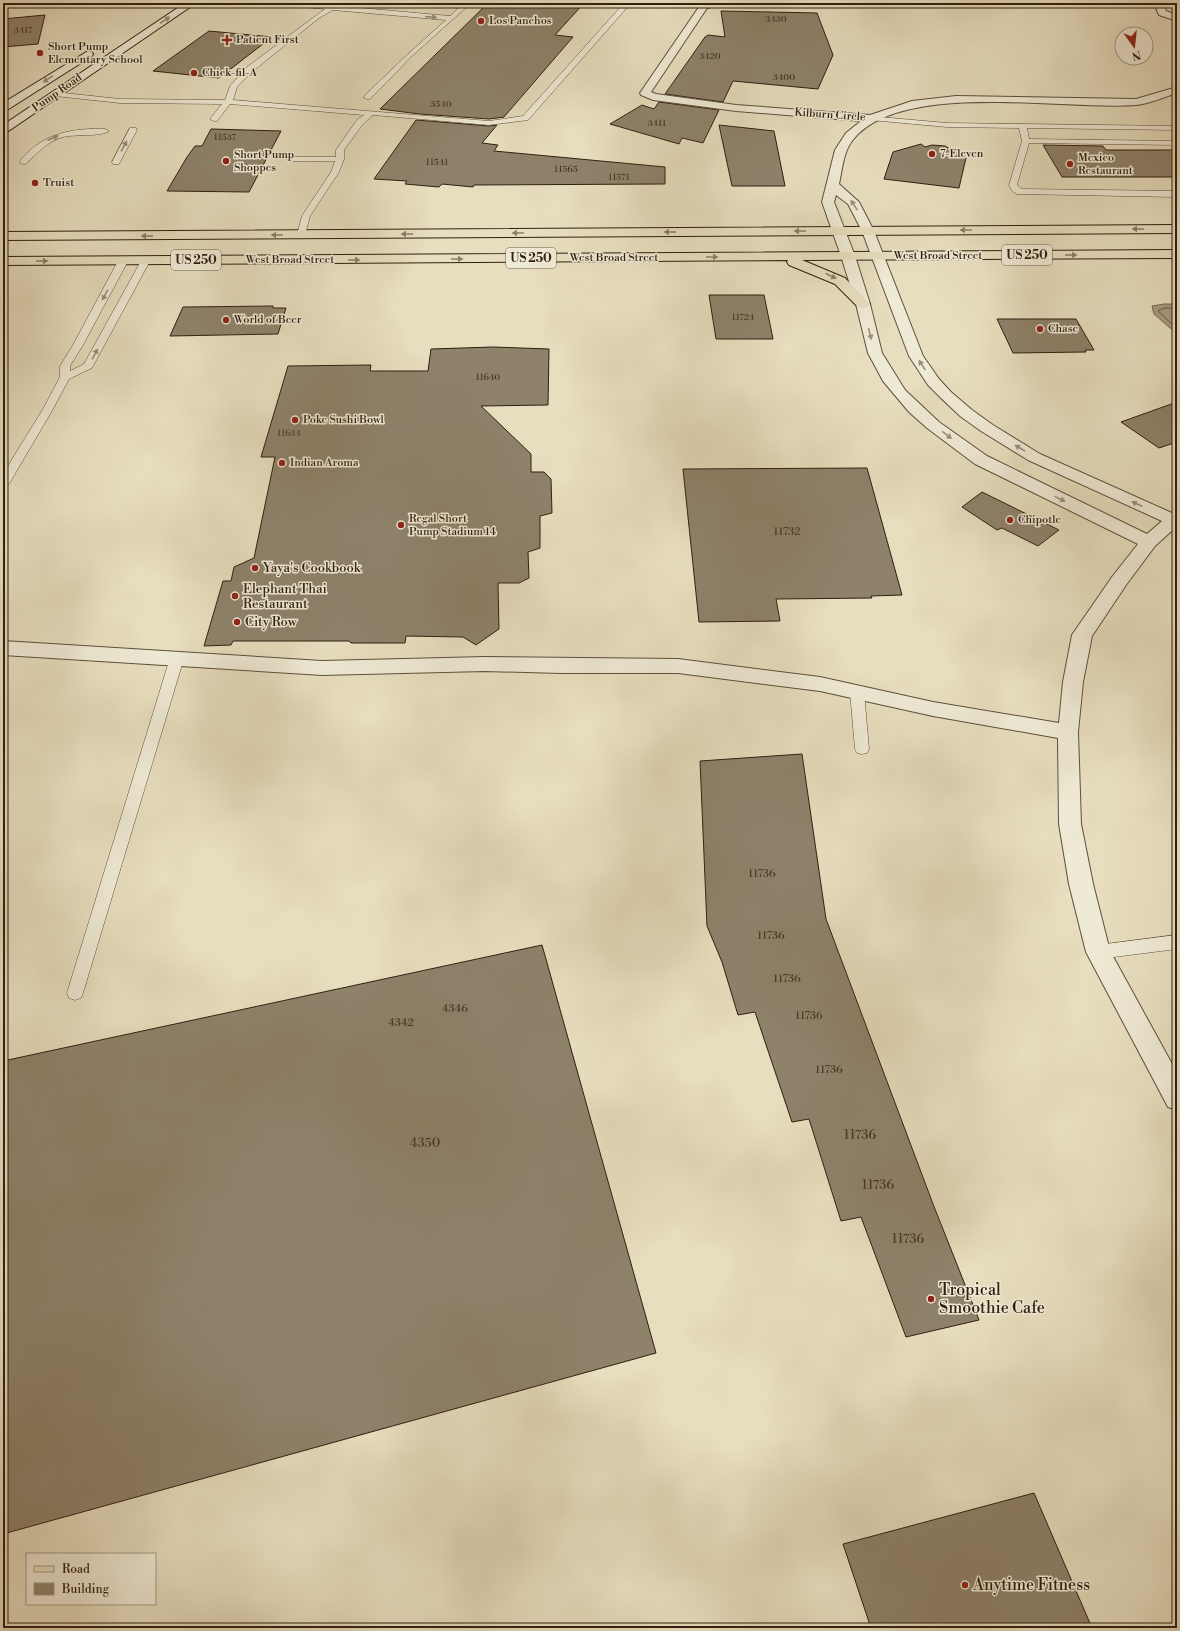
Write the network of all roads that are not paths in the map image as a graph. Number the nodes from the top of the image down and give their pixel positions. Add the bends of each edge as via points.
1 (191, 3) edge
2 (281, 3) edge
3 (468, 3) edge
4 (628, 3) edge
5 (715, 3) edge
6 (973, 3) edge
7 (1011, 3) edge
8 (1159, 3) edge
9 (336, 5) edge
10 (451, 10) dead end
11 (459, 11) junction
12 (451, 18) junction
13 (1177, 18) edge
14 (94, 50) dead end
15 (1177, 90) edge
16 (55, 94) junction
17 (367, 97) dead end
18 (227, 102) junction
19 (3, 108) edge
20 (370, 113) junction
21 (871, 118) junction
22 (214, 119) dead end
23 (1022, 126) junction
24 (1177, 128) edge
25 (3, 130) edge
26 (130, 130) dead end
27 (105, 131) dead end
28 (1026, 141) junction
29 (1177, 143) edge
30 (290, 159) dead end
31 (340, 159) junction
32 (23, 162) dead end
33 (116, 162) dead end
34 (833, 186) junction
35 (1177, 194) edge
36 (1177, 229) edge
37 (839, 231) junction
38 (868, 231) junction
39 (301, 235) junction
40 (3, 236) edge
41 (1177, 254) edge
42 (848, 256) junction
43 (878, 256) junction
44 (782, 257) junction
45 (3, 261) edge
46 (123, 261) junction
47 (145, 261) junction
48 (863, 304) junction
49 (65, 377) junction
50 (3, 484) edge
51 (1175, 518) edge
52 (1149, 542) junction
53 (3, 648) edge
54 (177, 658) junction
55 (857, 692) junction
56 (1068, 732) junction
57 (862, 749) dead end
58 (1177, 942) edge
59 (1098, 952) junction
60 (75, 992) dead end
61 (1177, 1098) edge

16 -> 1 street, Pump Road
2 - 9 lane
3 - 11 lane
4 - 20 lane via 525,118 489,123
5 - 21 street, Kilburn Circle via 704,6 645,93 653,97 736,108
6 - 7 street
8 - 13 street via 1162,13
9 -> 12 lane
9 - 18 lane via 250,69 234,86
10 - 11 lane
11 - 12 lane
12 - 17 lane
14 -> 19 street, Pump Road
15 - 21 street, Kilburn Circle via 1137,102 956,99 945,104 912,104
16 - 18 lane via 120,101
16 - 25 street, Pump Road
18 - 20 lane
18 - 22 lane
20 - 31 lane via 360,122 340,150
21 - 23 lane via 947,125
21 - 34 street via 844,142
23 - 24 lane
23 - 28 lane
33 -> 26 lane
32 -> 27 lane via 38,146 54,136 77,131
28 - 29 lane
28 - 35 lane via 1014,185 1020,192
30 - 31 lane
31 - 39 lane via 335,172 306,216
34 - 37 street via 828,202
38 -> 34 street via 853,202
36 -> 38 main road, West Broad Street / US 250
37 - 38 main road, West Broad Street / US 250
37 -> 39 main road, West Broad Street / US 250
37 - 42 street
38 - 43 street
39 -> 40 main road, West Broad Street / US 250
43 -> 41 main road, West Broad Street / US 250
42 - 43 main road, West Broad Street / US 250
42 - 44 main road, West Broad Street / US 250
42 - 48 street
51 -> 43 street via 1034,457 987,428 951,400 933,382 916,356
47 -> 44 main road, West Broad Street / US 250
44 -> 48 main road via 840,281
45 -> 46 main road, West Broad Street / US 250
46 - 47 main road, West Broad Street / US 250
46 -> 49 lane via 65,366
49 -> 47 lane via 88,366
48 -> 52 street via 875,353 883,368 900,394 933,425 981,460
49 - 50 lane
51 - 52 street
52 - 56 street via 1082,635 1073,682
53 - 54 street
54 - 55 street via 322,668 485,664 678,666 820,684
54 - 60 lane
55 - 56 street via 933,709
55 - 57 lane
56 - 59 street via 1070,824 1081,884
58 - 59 lane
59 - 61 street

